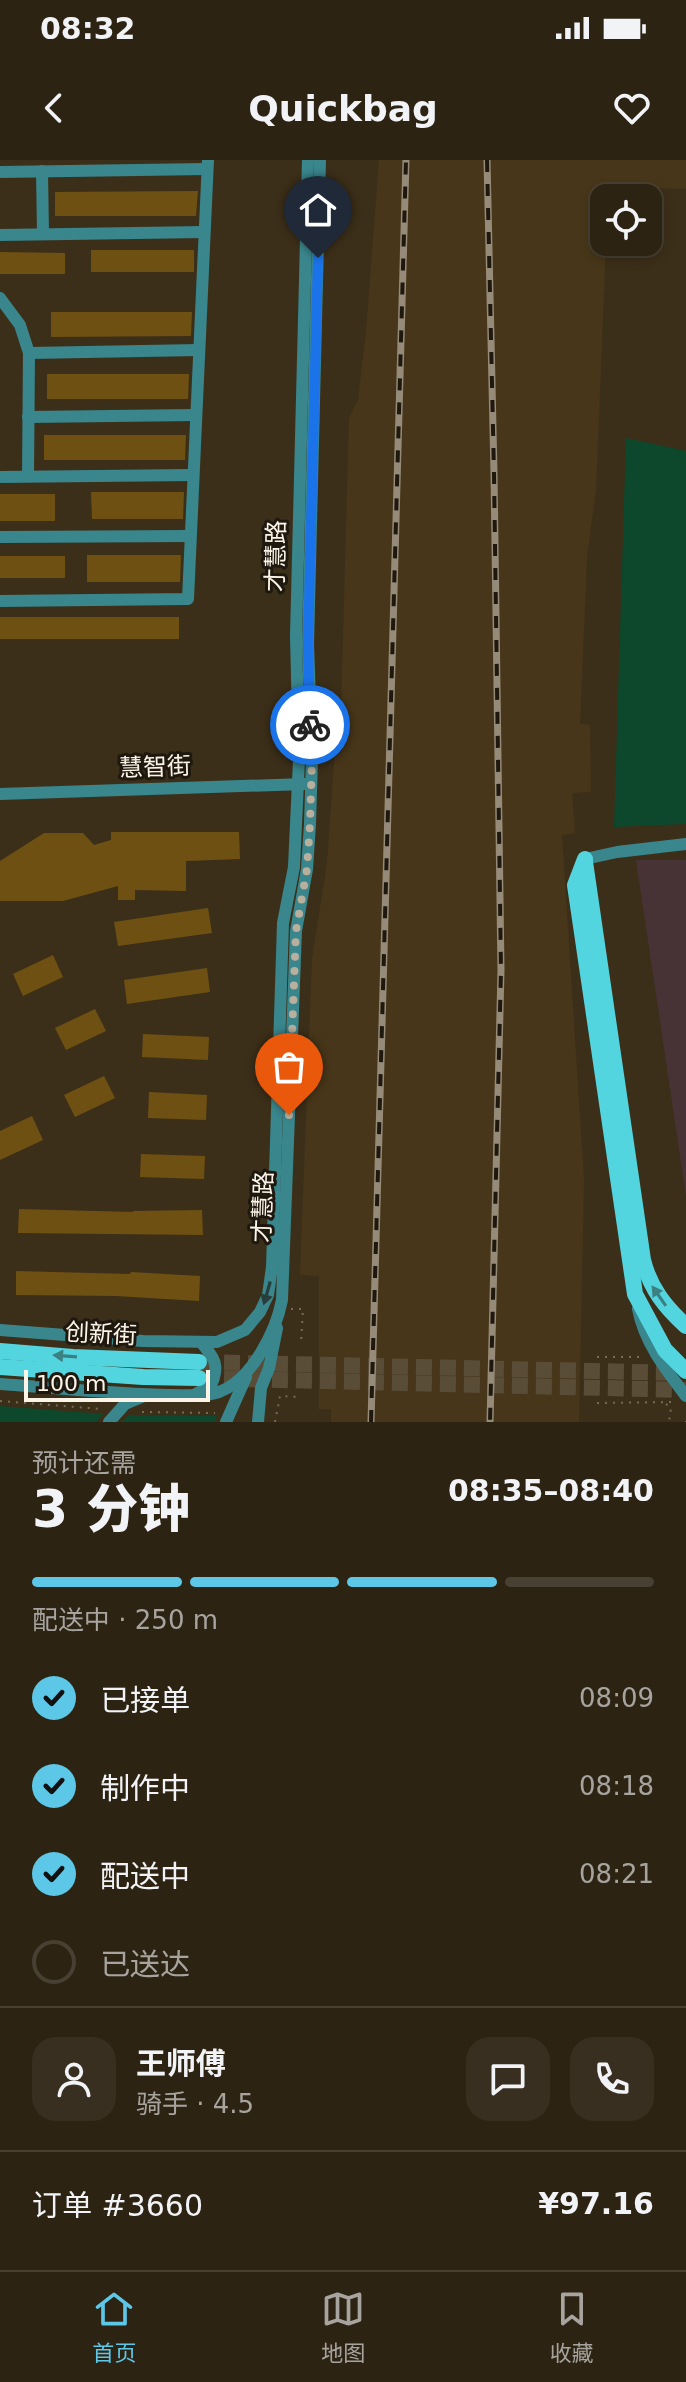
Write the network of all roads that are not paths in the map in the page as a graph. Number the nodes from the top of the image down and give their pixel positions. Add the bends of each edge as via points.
1 (308, 160) edge
2 (320, 160) edge
3 (207, 165) edge
4 (42, 171) junction
5 (0, 172) edge
6 (204, 232) junction
7 (43, 234) junction
8 (0, 235) edge
9 (0, 298) edge
10 (199, 350) junction
11 (29, 353) junction
12 (196, 415) junction
13 (28, 417) junction
14 (193, 475) junction
15 (28, 476) junction
16 (0, 477) edge
17 (190, 536) junction
18 (0, 537) edge
19 (0, 601) edge
20 (304, 788) junction
21 (0, 794) edge
22 (0, 802) edge
23 (686, 844) edge
24 (585, 859) junction
25 (635, 1294) junction
26 (278, 1320) junction
27 (686, 1326) edge
28 (0, 1330) edge
29 (201, 1342) junction
30 (0, 1351) edge
31 (0, 1367) edge
32 (686, 1371) edge
33 (248, 1372) junction
34 (0, 1384) edge
35 (149, 1394) junction
36 (194, 1395) junction
37 (681, 1399) edge
38 (109, 1416) edge
39 (222, 1417) edge
40 (258, 1422) edge

1 - 20 street, 才慧路 via 296,636
2 - 20 street, 才慧路
3 - 4 street
3 - 6 street
4 - 5 street
4 - 7 street
6 - 7 street
6 - 10 street
7 - 8 street
9 - 11 street via 20,325
10 - 11 street
10 - 12 street
11 - 13 street
12 - 13 street
12 - 14 street
13 - 15 street
14 - 15 street
14 - 17 street
15 - 16 street
17 - 18 street
17 - 19 street via 188,599
20 - 21 street, 慧智街
20 - 22 street, 慧智街
20 - 26 street, 才慧路 via 307,869 296,931
20 -> 29 street, 才慧路 via 283,923 268,1295 245,1330 217,1342
23 - 24 street
24 - 25 main road via 575,885
27 -> 24 main road via 646,1275
25 - 32 main road via 665,1350
25 - 37 street via 649,1341
26 - 33 street, 才慧路
26 - 40 street
28 - 29 street, 才慧路
29 - 36 street via 217,1372 211,1386
31 -> 30 main road, 创新街 via 143,1377 199,1370
33 - 36 street, 才慧路 via 217,1393
33 - 39 street
34 - 35 street, 才慧路
35 - 36 street, 才慧路
35 - 38 street

